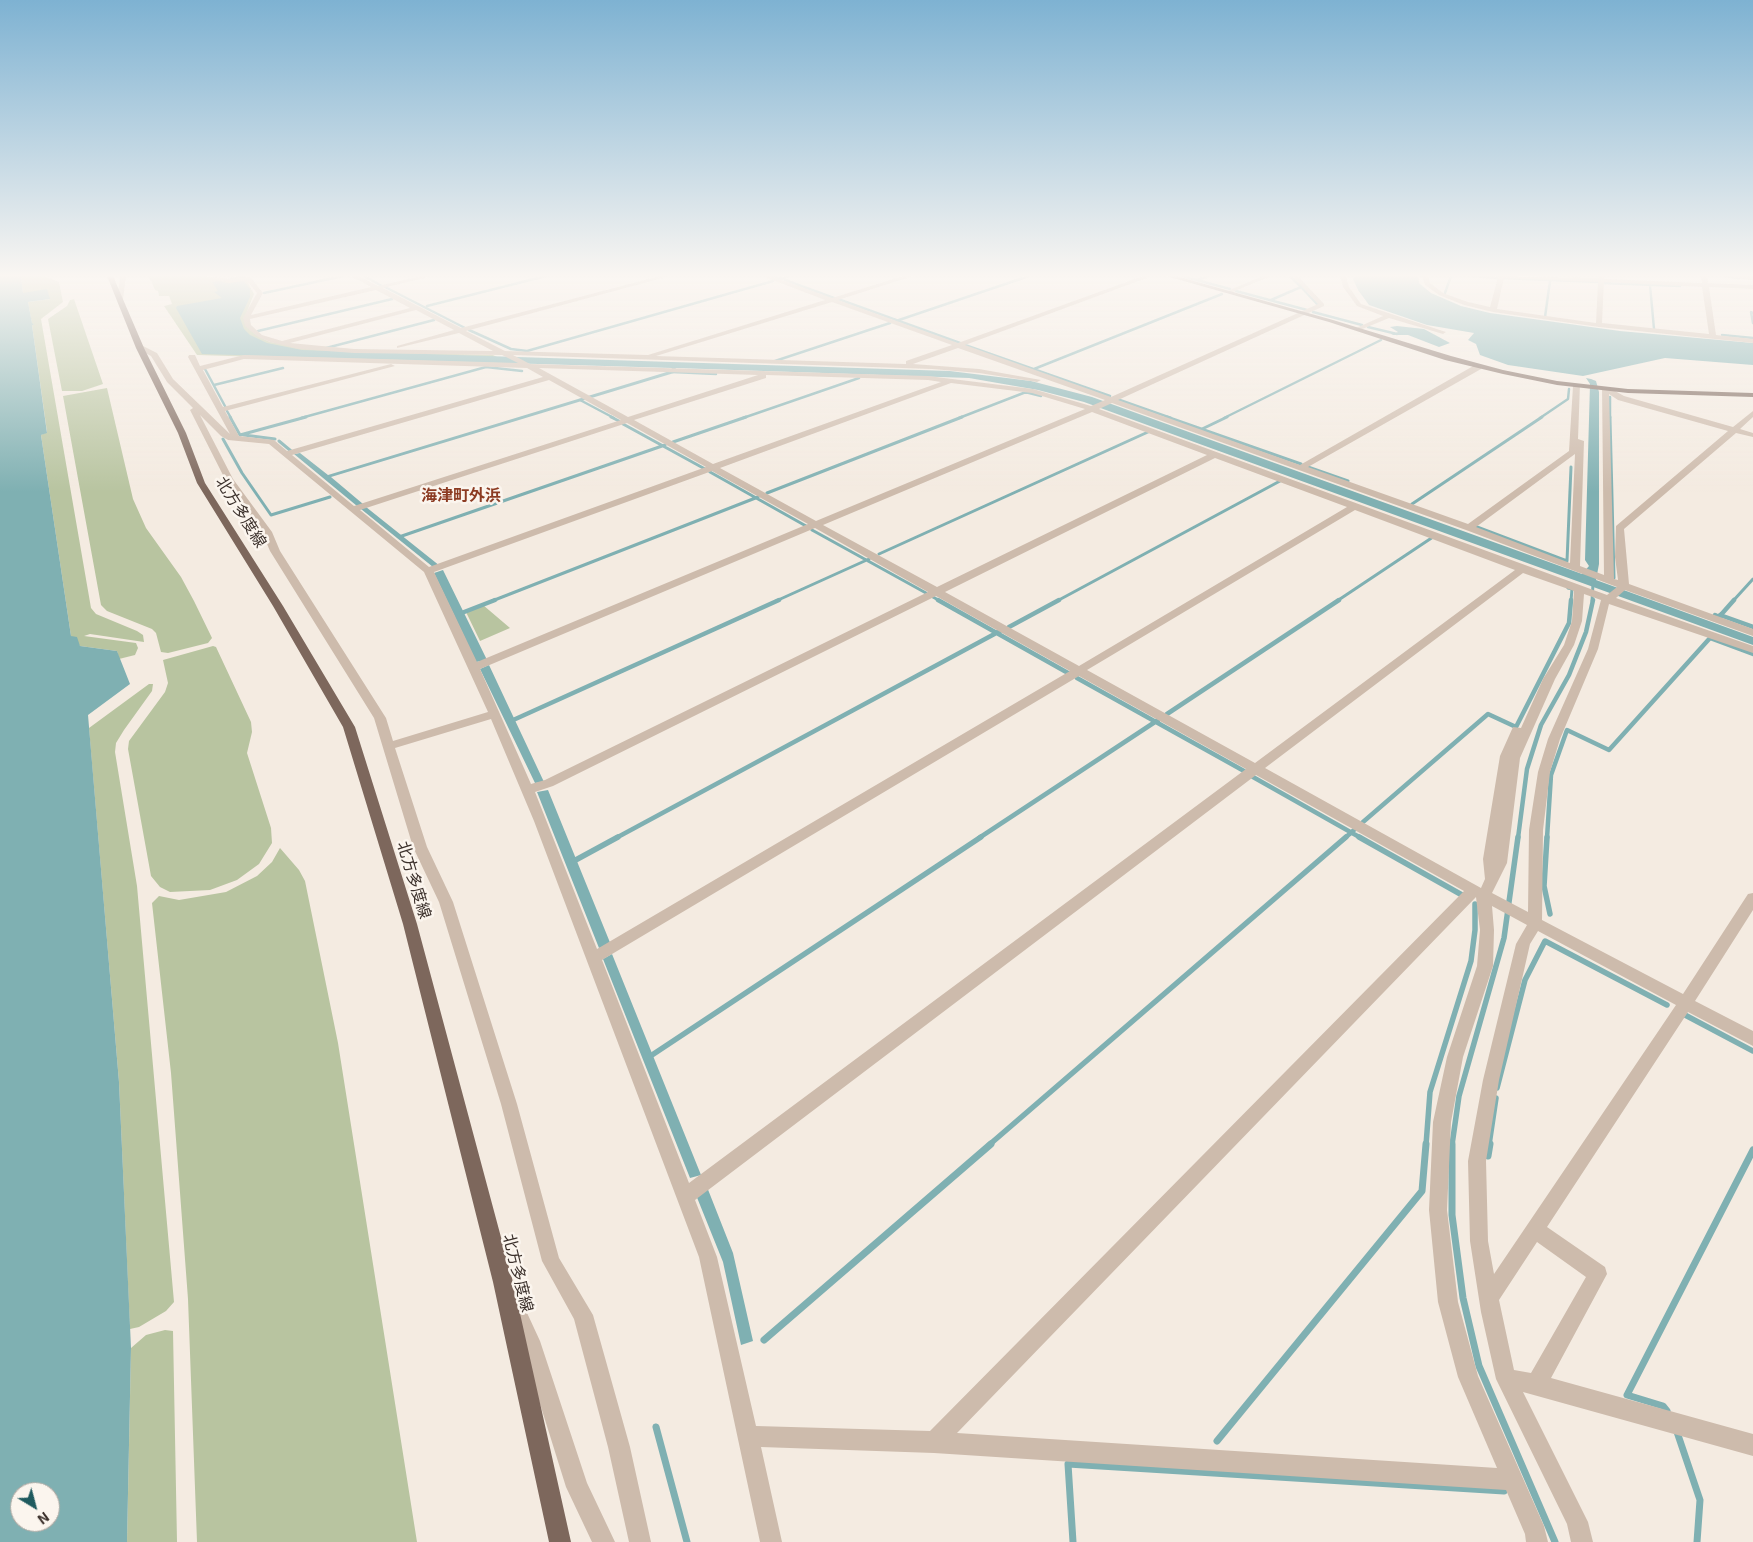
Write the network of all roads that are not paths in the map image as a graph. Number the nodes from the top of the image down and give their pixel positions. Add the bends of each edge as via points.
1 (140, 348) joint
2 (314, 348) edge
3 (397, 348) edge
4 (493, 348) edge
5 (675, 348) edge
6 (950, 348) edge
7 (966, 348) edge
8 (1226, 348) edge
9 (1419, 348) edge
10 (386, 351) junction
11 (504, 354) junction
12 (192, 357) dead end
13 (642, 358) junction
14 (405, 362) junction
15 (902, 366) junction
16 (1478, 366) junction
17 (529, 367) junction
18 (200, 368) junction
19 (772, 373) junction
20 (550, 377) junction
21 (954, 380) junction
22 (1580, 388) junction
23 (1603, 389) junction
24 (1081, 390) junction
25 (1753, 395) edge
26 (1109, 400) junction
27 (192, 403) junction
28 (1093, 408) junction
29 (221, 410) junction
30 (1753, 413) edge
31 (627, 420) junction
32 (1734, 430) junction
33 (1753, 435) edge
34 (236, 438) junction
35 (286, 454) junction
36 (1215, 454) junction
37 (714, 468) junction
38 (1301, 468) junction
39 (1356, 506) junction
40 (354, 509) junction
41 (816, 525) junction
42 (1469, 528) junction
43 (1522, 568) junction
44 (1578, 569) junction
45 (428, 571) junction
46 (1608, 580) junction
47 (1582, 590) junction
48 (936, 592) junction
49 (1614, 593) junction
50 (1753, 633) edge
51 (1753, 650) edge
52 (474, 667) junction
53 (1079, 671) junction
54 (494, 714) junction
55 (1517, 730) dead end
56 (389, 746) junction
57 (1255, 768) junction
58 (528, 790) junction
59 (1485, 891) junction
60 (1753, 898) edge
61 (1533, 922) junction
62 (594, 958) junction
63 (1686, 1003) junction
64 (1753, 1039) edge
65 (686, 1196) junction
66 (1534, 1229) junction
67 (503, 1282) junction
68 (1488, 1298) junction
69 (1506, 1379) junction
70 (1536, 1384) junction
71 (749, 1436) junction
72 (934, 1442) junction
73 (1753, 1445) edge
74 (1512, 1480) junction
75 (560, 1542) edge
76 (604, 1542) edge
77 (640, 1542) edge
78 (771, 1542) edge
79 (1537, 1542) edge
80 (1582, 1542) edge

1 - 27 street via 154,355 170,380
1 - 67 main road, 北方多度線 via 182,433 201,483 349,727 410,924
2 - 10 street
3 - 10 street
4 - 11 street
5 - 13 street
6 - 15 street
7 - 24 street
8 - 26 street
9 - 16 main road
10 - 11 street
11 - 13 street
11 - 17 street
12 - 18 street
13 - 15 street
14 - 17 street
14 - 18 street via 244,357
14 - 29 street
15 - 24 street via 979,371
16 - 22 main road
16 - 38 street
17 - 19 street
17 - 20 street
18 - 29 street
19 - 21 street
19 - 31 street
20 - 31 street
20 - 35 street
21 - 28 street via 1033,391
21 - 37 street
22 - 23 main road
22 - 42 street via 1573,452
22 - 44 street
23 - 25 main road
23 - 32 street via 1621,398
23 - 46 street
24 - 26 street
26 - 28 street
26 - 38 street
27 - 34 street via 224,434
27 - 56 street via 229,479 267,532 275,551 380,718
28 - 36 street
28 - 41 street
29 - 34 street
30 - 32 street
31 - 37 street
31 - 40 street
32 - 33 street
32 - 49 street via 1619,528
34 - 35 street via 271,442
35 - 40 street
36 - 39 street
36 - 48 street
37 - 41 street
37 - 45 street
38 - 42 street
39 - 43 street
39 - 53 street
40 - 45 street
41 - 48 street
41 - 52 street
42 - 44 street
43 - 47 street
43 - 57 street
44 - 46 street
45 - 52 street
46 - 49 street
47 - 49 street
47 - 59 street via 1569,645 1548,679 1514,758 1500,863
48 - 53 street
48 - 58 street via 549,783
49 - 50 street
49 - 51 street
49 - 61 street via 1604,603 1593,649 1554,739 1544,772 1536,830
52 - 54 street
53 - 57 street
53 - 62 street
54 - 56 street
54 - 58 street
55 - 59 street via 1506,756
56 - 77 street via 420,847 449,911 509,1104 550,1261 583,1314 619,1447
57 - 59 street
57 - 65 street
58 - 62 street
59 - 61 street
59 - 72 street
59 - 74 street via 1485,966 1455,1057 1442,1122 1438,1210 1448,1302 1468,1377
60 - 63 street
61 - 63 street
61 - 68 street via 1522,944 1491,1080 1477,1161 1479,1241
62 - 65 street
63 - 64 street
63 - 66 street
65 - 71 street via 708,1257
66 - 68 street
66 - 70 street via 1598,1274
67 - 75 main road, 北方多度線
67 - 76 street via 530,1341 577,1486
68 - 69 street
69 - 70 street
69 - 80 street via 1577,1522
70 - 73 street
71 - 72 street
71 - 78 street
72 - 74 street
74 - 79 street

